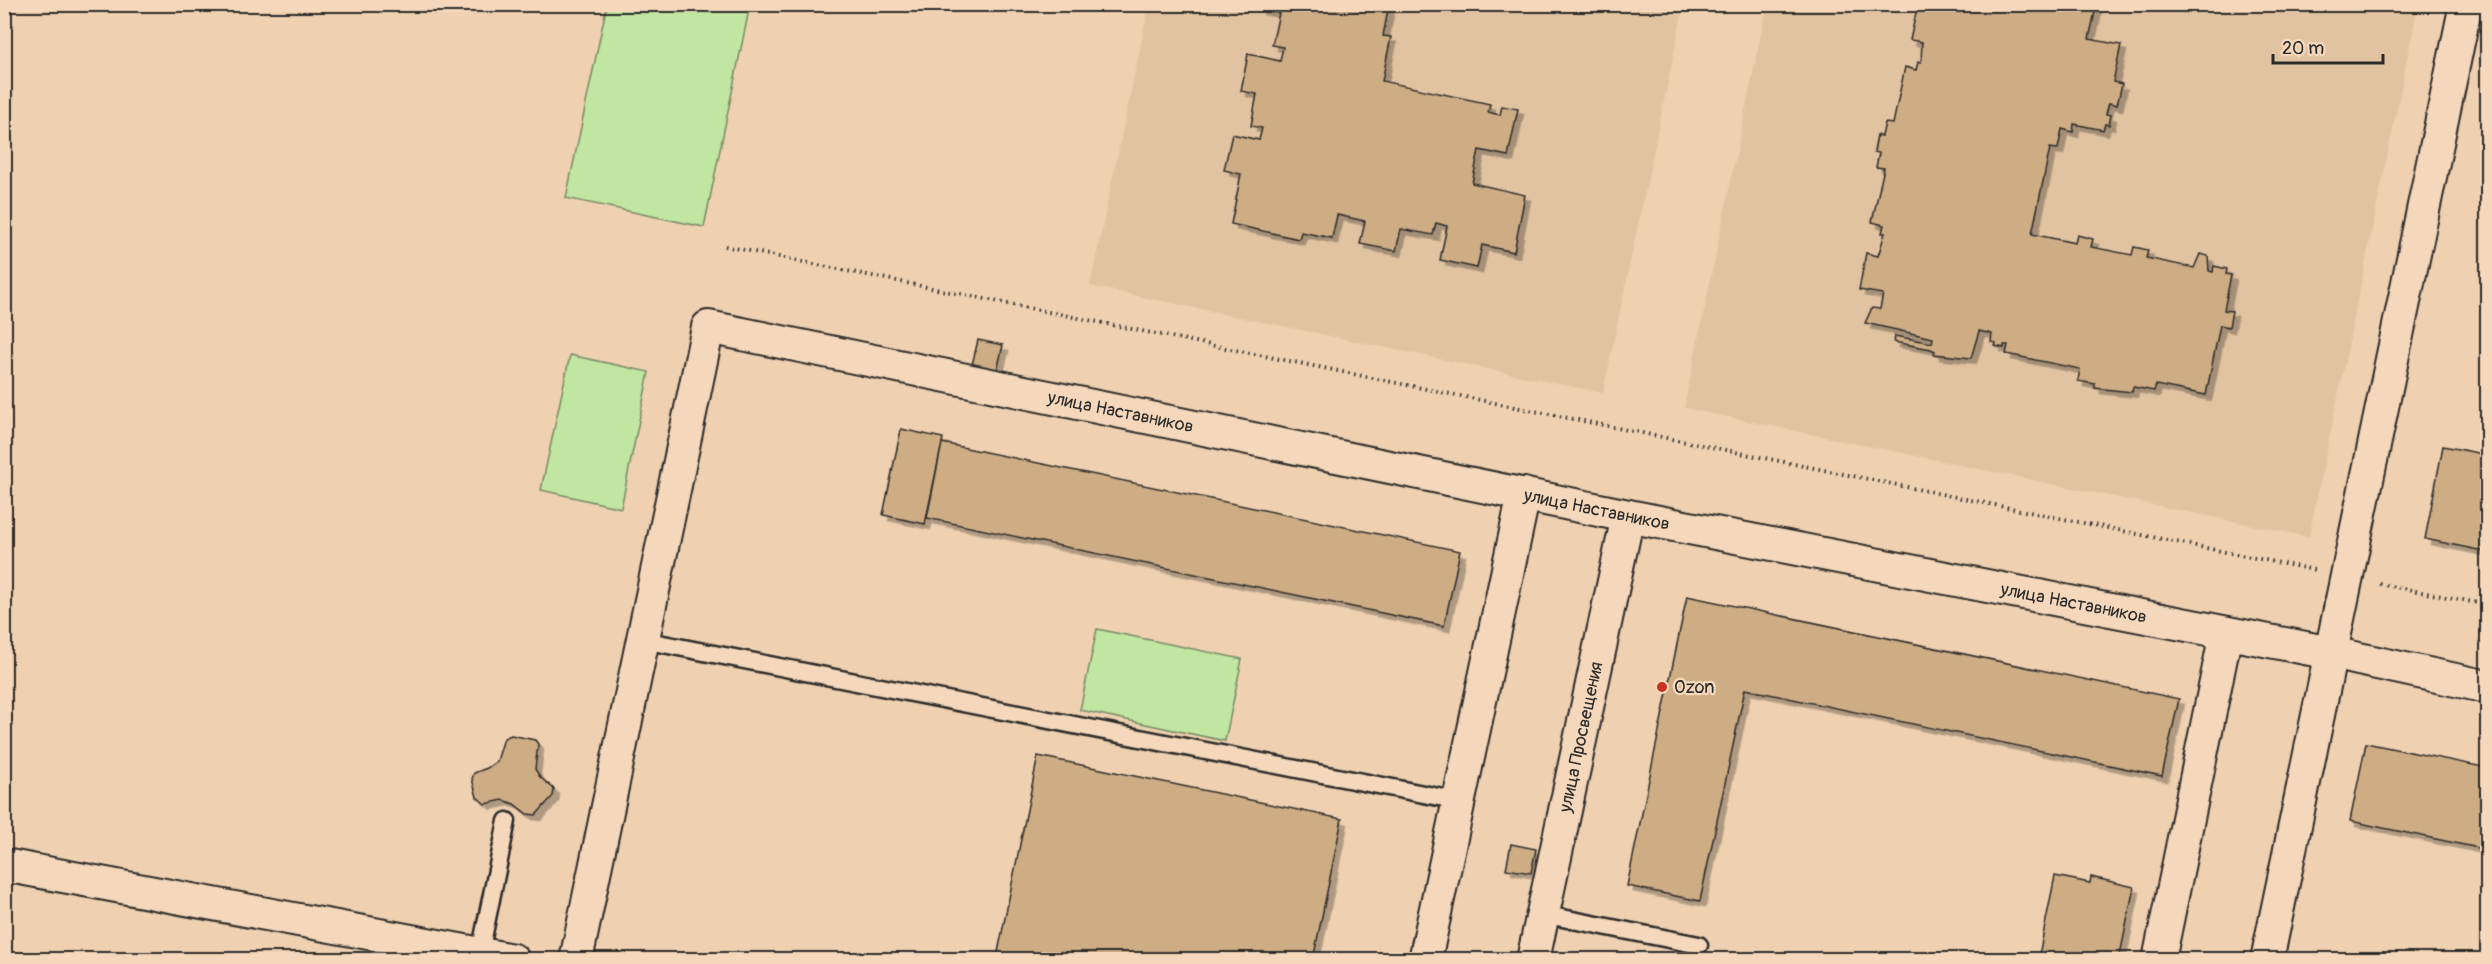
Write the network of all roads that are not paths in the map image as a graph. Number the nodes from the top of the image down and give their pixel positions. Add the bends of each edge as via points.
1 (2466, 4) edge
2 (1524, 494) junction
3 (1628, 516) junction
4 (2226, 633) junction
5 (643, 640) junction
6 (2331, 653) junction
7 (2487, 687) edge
8 (1459, 801) junction
9 (507, 821) dead end
10 (4, 865) edge
11 (1542, 914) junction
12 (1699, 945) dead end
13 (480, 953) junction
14 (513, 960) edge
15 (576, 960) edge
16 (1425, 960) edge
17 (1533, 960) edge
18 (2159, 960) edge
19 (2267, 960) edge

1 - 6 street
2 - 3 street, улица Наставников
2 - 5 street, улица Наставников via 708,327
2 - 8 street
3 - 4 street, улица Наставников
3 - 11 street, улица Просвещения
4 - 6 street, улица Наставников
4 - 18 street
5 - 8 lane
5 - 15 street
6 - 7 street, улица Наставников
6 - 19 street
8 - 16 street
9 - 13 lane
10 - 13 street
11 - 12 lane
11 - 17 street, улица Просвещения
13 - 14 street

